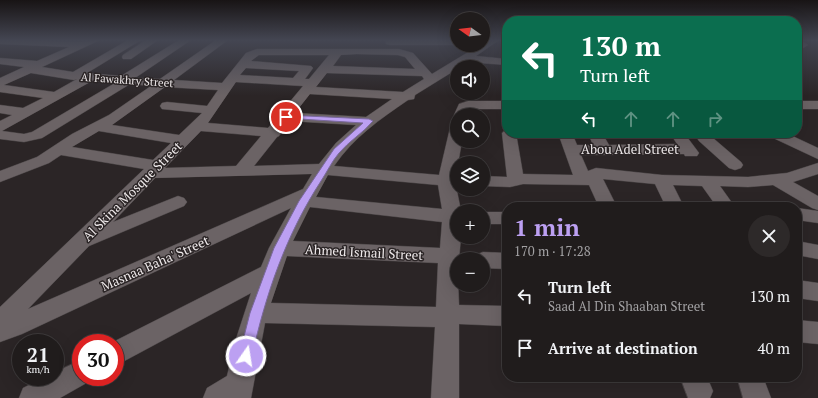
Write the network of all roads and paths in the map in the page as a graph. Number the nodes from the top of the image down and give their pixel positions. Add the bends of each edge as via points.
1 (249, 58) edge
2 (54, 59) edge
3 (104, 59) edge
4 (122, 59) edge
5 (158, 59) edge
6 (198, 59) edge
7 (252, 59) edge
8 (333, 59) edge
9 (412, 59) edge
10 (461, 59) edge
11 (0, 61) edge
12 (35, 67) junction
13 (324, 69) junction
14 (74, 76) junction
15 (428, 77) junction
16 (90, 78) junction
17 (124, 81) junction
18 (0, 82) edge
19 (228, 82) junction
20 (164, 84) junction
21 (306, 85) junction
22 (0, 88) edge
23 (56, 96) junction
24 (409, 96) junction
25 (502, 105) edge
26 (802, 105) edge
27 (818, 105) edge
28 (167, 106) dead end
29 (464, 108) edge
30 (0, 109) edge
31 (211, 110) junction
32 (26, 113) junction
33 (286, 117) junction
34 (369, 121) junction
35 (197, 126) junction
36 (0, 127) edge
37 (98, 127) junction
38 (274, 133) junction
39 (0, 135) edge
40 (510, 138) edge
41 (568, 138) edge
42 (597, 138) edge
43 (681, 138) edge
44 (704, 138) edge
45 (784, 138) edge
46 (183, 140) junction
47 (453, 148) edge
48 (59, 150) junction
49 (572, 150) junction
50 (603, 150) junction
51 (818, 154) edge
52 (735, 165) dead end
53 (818, 168) edge
54 (154, 169) junction
55 (323, 170) junction
56 (241, 171) junction
57 (0, 177) edge
58 (589, 180) junction
59 (662, 180) junction
60 (777, 180) junction
61 (446, 181) junction
62 (490, 181) edge
63 (516, 181) junction
64 (708, 182) junction
65 (306, 197) junction
66 (178, 202) dead end
67 (604, 202) edge
68 (673, 202) edge
69 (722, 202) edge
70 (451, 204) edge
71 (818, 204) edge
72 (802, 215) edge
73 (450, 216) edge
74 (818, 217) edge
75 (490, 218) edge
76 (502, 218) edge
77 (78, 244) junction
78 (279, 248) junction
79 (802, 249) edge
80 (818, 252) edge
81 (450, 258) edge
82 (490, 260) edge
83 (502, 261) edge
84 (269, 273) junction
85 (450, 286) edge
86 (802, 290) edge
87 (818, 292) edge
88 (256, 313) junction
89 (448, 315) junction
90 (502, 316) edge
91 (0, 322) edge
92 (0, 331) edge
93 (802, 332) edge
94 (818, 333) edge
95 (124, 349) edge
96 (72, 377) edge
97 (752, 382) edge
98 (231, 393) edge
99 (33, 398) edge
100 (445, 398) edge
101 (757, 398) edge

1 - 19 street, Al Skina Mosque Street
2 - 12 street
3 - 14 street
4 - 16 street
5 - 17 street
6 - 20 street
7 - 21 street via 307,68
8 - 13 street
9 - 15 street
10 - 15 street
11 - 12 street, Al Fawakhry Street
12 - 14 street, Al Fawakhry Street
12 - 18 street
13 - 15 street
13 - 21 street
14 - 16 street, Al Fawakhry Street
15 - 24 street
16 - 17 street, Al Fawakhry Street
16 - 23 street
17 - 20 street, Al Fawakhry Street
17 - 39 street via 33,136 20,138
19 - 20 street, Al Fawakhry Street
19 - 21 street, Al Fawakhry Street
19 - 31 street, Al Skina Mosque Street
20 - 37 street
21 - 24 street, Al Fawakhry Street
21 - 33 street
22 - 23 street
23 - 32 street
24 - 34 street
25 - 29 street via 468,105
26 - 27 street
28 - 31 street
30 - 32 street
31 - 35 street, Al Skina Mosque Street
32 - 36 street
33 - 34 street
33 - 38 street
34 - 55 street via 336,151
35 - 38 street
35 - 46 street, Al Skina Mosque Street
37 - 46 street
37 - 48 street via 77,137
38 - 56 street
40 - 63 street
41 - 49 street
42 - 50 street
43 - 50 street, Abou Adel Street via 690,151
44 - 52 street
45 - 51 street
46 - 54 street, Al Skina Mosque Street
47 - 61 street
48 - 54 street
48 - 57 street via 43,160
49 - 50 street, Abou Adel Street
49 - 58 street
53 - 60 street
54 - 56 street
54 - 77 street, Al Skina Mosque Street
55 - 56 street
55 - 61 street
55 - 65 street
58 - 59 street via 594,174 600,173
58 - 63 street
58 - 67 street
59 - 64 street
59 - 68 street
60 - 64 street
60 - 71 street
61 - 70 street
62 - 63 street
64 - 69 street
65 - 73 street
65 - 78 street
65 - 92 street, Masnaa Baha' Street
66 - 77 street
72 - 74 street
75 - 76 street
77 - 91 street, Al Skina Mosque Street
78 - 81 street, Ahmed Ismail Street
78 - 84 street
79 - 80 street
82 - 83 street
84 - 88 street
84 - 95 street
85 - 89 street
86 - 87 street
88 - 89 street
88 - 98 street
89 - 90 street
89 - 100 street
93 - 94 street
96 - 99 street
97 - 101 street

